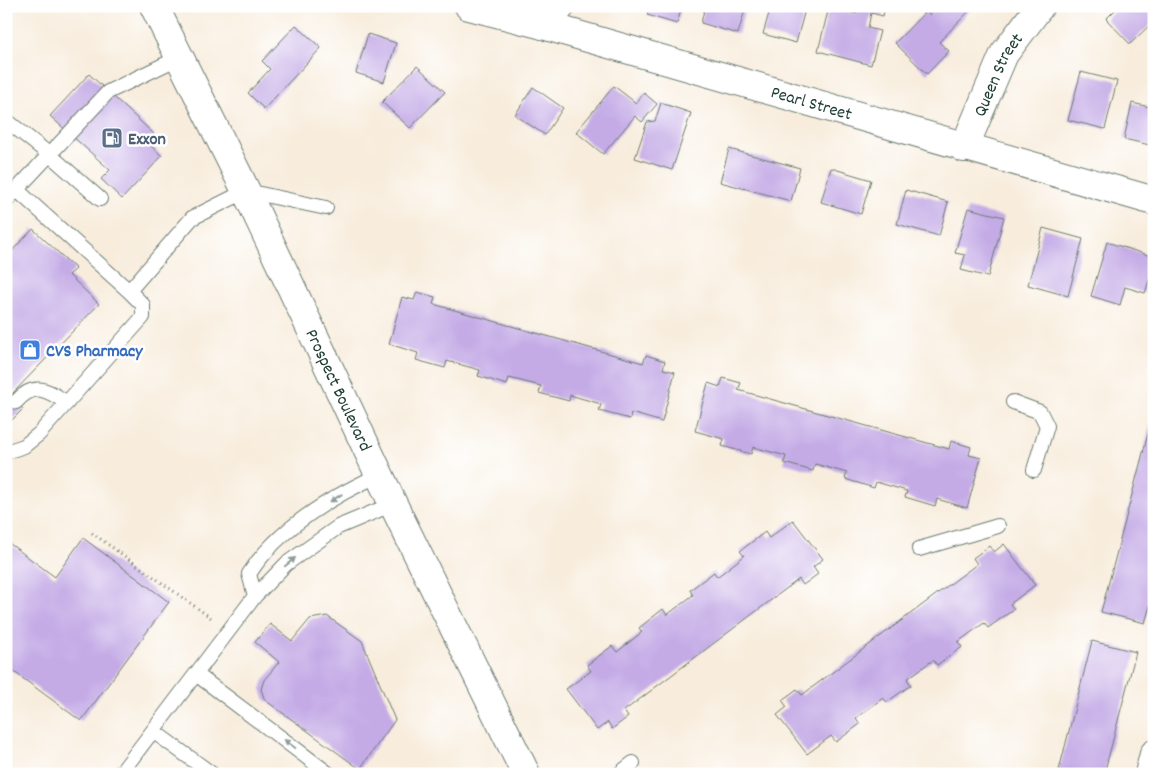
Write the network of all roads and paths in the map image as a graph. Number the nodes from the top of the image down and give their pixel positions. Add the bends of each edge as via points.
1 (154, 6) edge
2 (469, 6) edge
3 (1040, 6) edge
4 (552, 16) edge
5 (180, 57) junction
6 (6, 120) edge
7 (964, 148) junction
8 (50, 154) junction
9 (16, 190) junction
10 (246, 191) junction
11 (100, 199) dead end
12 (6, 201) edge
13 (1154, 201) edge
14 (326, 208) dead end
15 (129, 291) junction
16 (16, 402) dead end
17 (1013, 402) dead end
18 (67, 403) junction
19 (6, 452) edge
20 (1034, 470) dead end
21 (379, 475) junction
22 (393, 504) junction
23 (998, 526) dead end
24 (92, 533) dead end
25 (919, 549) dead end
26 (255, 596) junction
27 (229, 631) junction
28 (196, 674) junction
29 (153, 731) junction
30 (1154, 754) edge
31 (633, 763) dead end
32 (120, 774) edge
33 (212, 774) edge
34 (329, 774) edge
35 (526, 774) edge
36 (619, 774) edge
37 (1148, 774) edge

1 - 5 street, Prospect Boulevard
2 - 4 street, Pearl Street
3 - 7 street, Queen Street via 1004,54
4 - 7 street, Pearl Street
5 - 8 lane via 108,92
5 - 10 street, Prospect Boulevard
6 - 8 lane
7 - 13 street, Pearl Street
8 - 9 lane
8 - 11 lane
9 - 12 lane
9 - 15 lane
10 - 14 lane
10 - 15 lane via 192,218
10 - 21 street, Prospect Boulevard
15 - 18 lane via 142,305 143,317
16 - 18 lane via 22,395 36,389 48,390
17 - 20 lane via 1040,412 1047,426
18 - 19 lane via 39,434 24,446
21 - 22 street, Prospect Boulevard
21 -> 26 lane via 350,489 288,530 258,560 249,574
26 -> 22 lane via 286,564 314,542 338,527
22 - 35 street, Prospect Boulevard
23 - 25 lane
24 - 27 path
26 - 27 lane
27 - 28 lane
28 - 29 lane
34 -> 28 lane
29 - 32 lane
29 - 33 lane
30 - 37 street
31 - 36 lane

